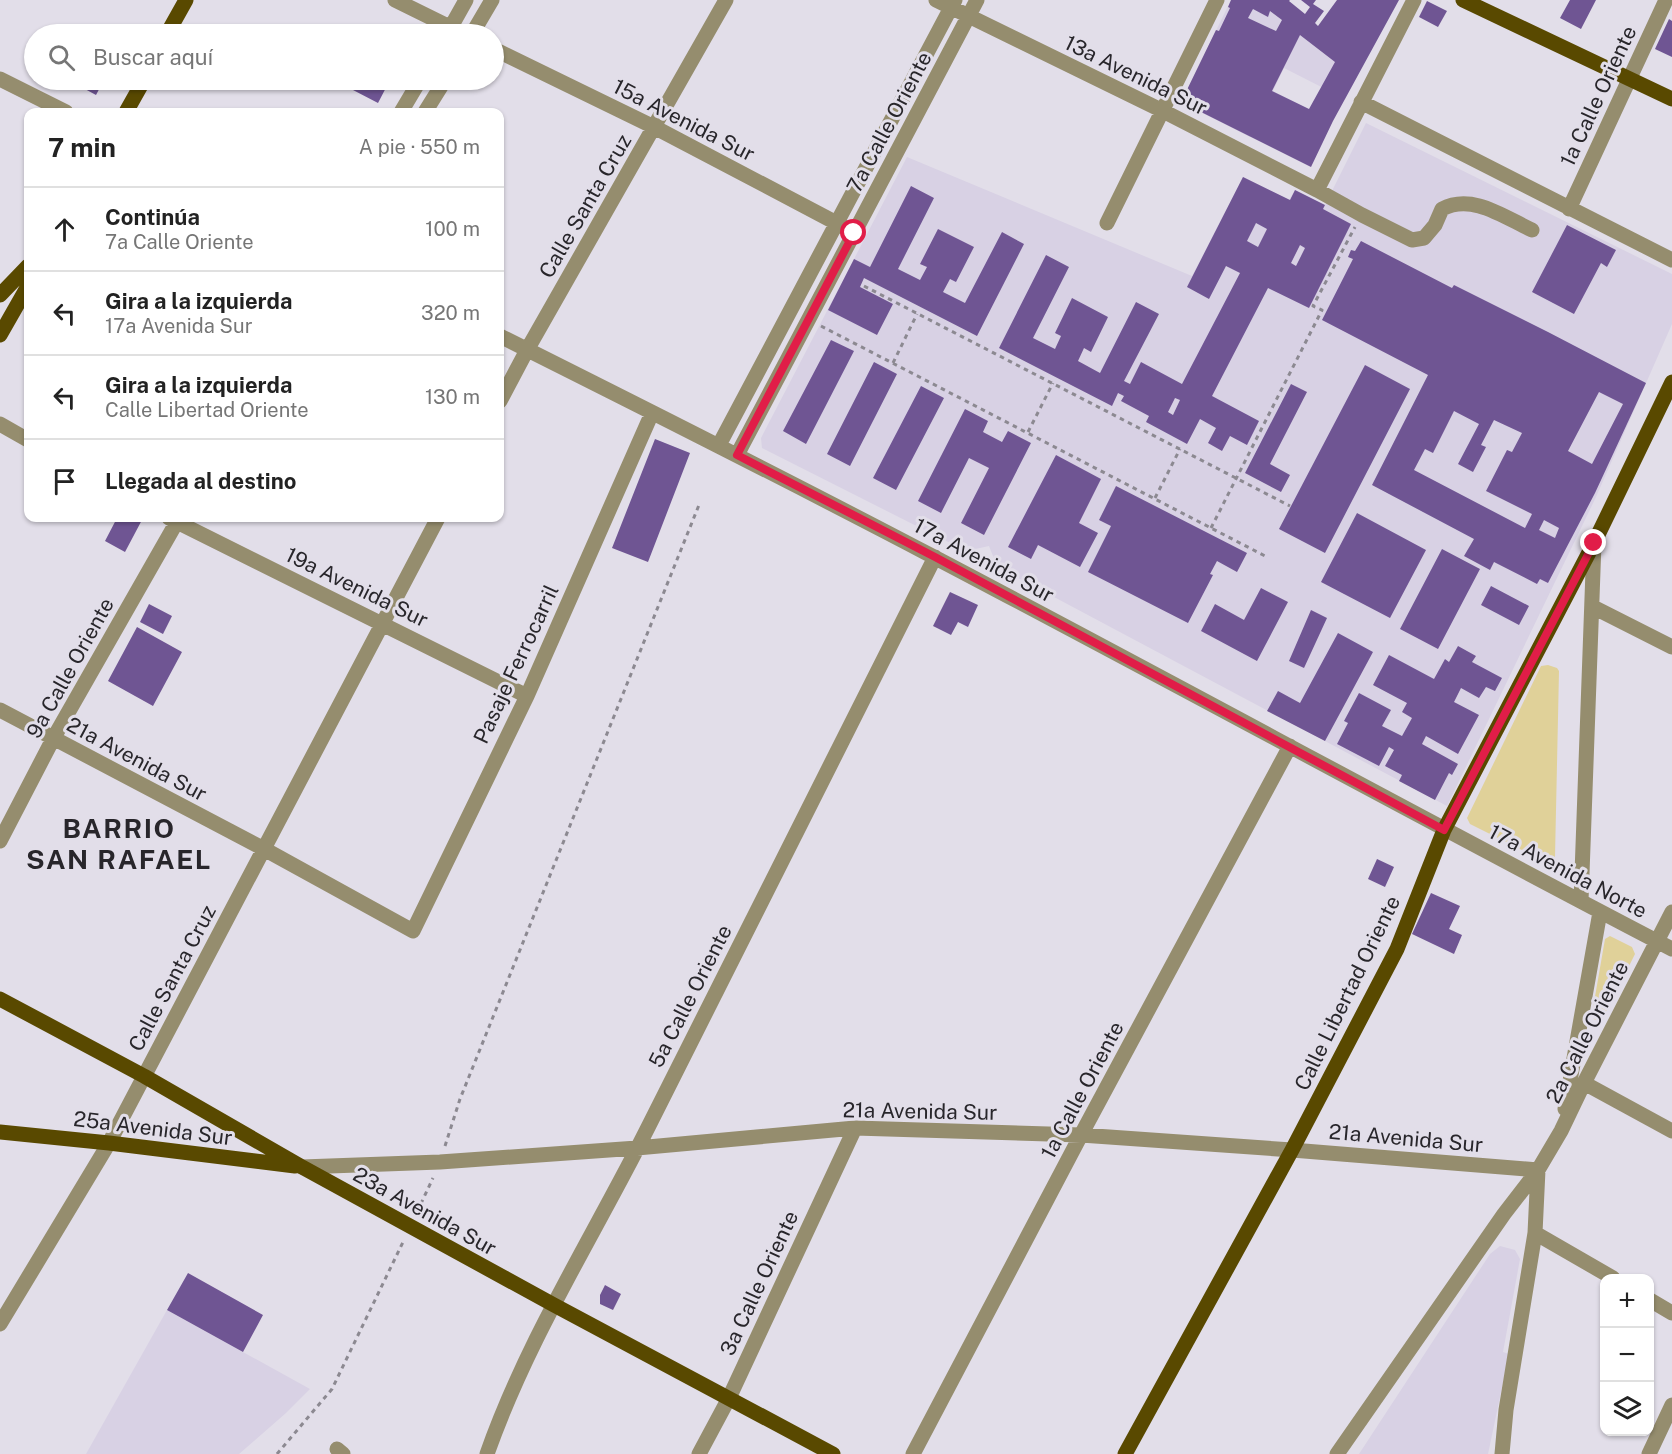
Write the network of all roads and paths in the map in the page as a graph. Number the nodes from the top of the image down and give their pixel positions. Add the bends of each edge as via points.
1 (186, 0) edge
2 (395, 0) edge
3 (466, 0) edge
4 (492, 0) edge
5 (726, 0) edge
6 (936, 0) edge
7 (977, 0) edge
8 (1217, 0) edge
9 (1414, 0) edge
10 (1463, 0) edge
11 (1666, 0) edge
12 (953, 4) edge
13 (969, 16) junction
14 (173, 24) edge
15 (439, 24) edge
16 (457, 24) edge
17 (478, 24) edge
18 (504, 54) edge
19 (0, 79) edge
20 (1630, 80) junction
21 (138, 90) edge
22 (414, 90) edge
23 (439, 90) edge
24 (1672, 99) edge
25 (1360, 102) junction
26 (58, 108) edge
27 (128, 108) edge
28 (402, 108) edge
29 (428, 108) edge
30 (1162, 111) junction
31 (654, 128) junction
32 (1317, 190) junction
33 (1569, 209) junction
34 (1362, 215) junction
35 (837, 223) junction
36 (1107, 223) dead end
37 (1532, 230) dead end
38 (854, 233) junction
39 (1672, 260) edge
40 (24, 270) edge
41 (864, 286) dead end
42 (24, 293) edge
43 (0, 296) edge
44 (917, 314) junction
45 (817, 324) dead end
46 (0, 334) edge
47 (504, 338) edge
48 (527, 350) junction
49 (892, 363) junction
50 (1672, 382) edge
51 (1053, 383) junction
52 (504, 393) edge
53 (652, 413) junction
54 (0, 424) edge
55 (1027, 433) junction
56 (24, 438) edge
57 (719, 446) junction
58 (1180, 449) junction
59 (737, 455) junction
60 (1236, 478) junction
61 (1155, 499) junction
62 (699, 505) dead end
63 (1290, 506) dead end
64 (173, 522) edge
65 (181, 522) edge
66 (436, 522) edge
67 (1210, 528) junction
68 (1594, 543) junction
69 (935, 557) junction
70 (1267, 557) dead end
71 (1593, 607) junction
72 (382, 623) junction
73 (1672, 647) edge
74 (526, 696) junction
75 (0, 710) edge
76 (53, 739) junction
77 (1290, 746) junction
78 (1444, 830) junction
79 (0, 841) edge
80 (264, 849) junction
81 (1581, 901) junction
82 (1600, 912) junction
83 (1672, 912) edge
84 (413, 931) joint
85 (1657, 942) junction
86 (1672, 949) edge
87 (0, 999) edge
88 (144, 1076) junction
89 (1584, 1083) junction
90 (855, 1128) junction
91 (1561, 1131) junction
92 (1672, 1131) edge
93 (0, 1132) edge
94 (1081, 1135) junction
95 (109, 1143) junction
96 (637, 1148) junction
97 (1293, 1150) junction
98 (440, 1162) junction
99 (302, 1167) junction
100 (1538, 1170) junction
101 (411, 1226) junction
102 (1535, 1233) junction
103 (1606, 1274) edge
104 (1654, 1302) edge
105 (554, 1305) junction
106 (1672, 1313) edge
107 (0, 1324) edge
108 (729, 1398) junction
109 (1672, 1406) edge
110 (277, 1454) edge
111 (487, 1454) edge
112 (699, 1454) edge
113 (833, 1454) edge
114 (913, 1454) edge
115 (1125, 1454) edge
116 (1338, 1454) edge
117 (1502, 1454) edge
118 (1649, 1454) edge

1 - 14 main road
2 - 15 street
3 - 16 street
4 - 17 street
5 - 31 street, Calle Santa Cruz
6 - 12 street, 13a Avenida Sur
7 - 13 street, 7a Calle Oriente
8 - 30 street
9 - 25 street
10 - 20 main road
11 - 20 street, 1a Calle Oriente
12 - 13 street, 13a Avenida Sur
12 - 35 street, 7a Calle Oriente
13 - 30 street, 13a Avenida Sur
13 - 38 street, 7a Calle Oriente
18 - 31 street, 15a Avenida Sur
19 - 26 street
20 - 24 main road
20 - 33 street, 1a Calle Oriente
21 - 27 main road
22 - 28 street
23 - 29 street
25 - 32 street
25 - 33 street
30 - 32 street, 13a Avenida Sur
30 - 36 street
31 - 35 street, 15a Avenida Sur
31 - 48 street, Calle Santa Cruz
32 - 34 street, 13a Avenida Sur
33 - 39 street
34 - 37 street, 13a Avenida Sur via 1413,240 1424,238 1442,209 1461,202 1476,204
34 - 60 path via 1313,306 1322,310
35 - 38 street, 15a Avenida Sur
35 - 57 street, 7a Calle Oriente
38 - 59 street, 7a Calle Oriente
40 - 43 main road
41 - 44 path
42 - 46 main road
44 - 49 path
44 - 51 path
45 - 49 path
47 - 48 street, 17a Avenida Sur
48 - 52 street, Calle Santa Cruz
48 - 53 street, 17a Avenida Sur
49 - 55 path
50 - 68 main road, Calle Libertad Oriente
51 - 55 path
51 - 58 path
53 - 57 street, 17a Avenida Sur
53 - 74 street, Pasaje Ferrocarril
54 - 56 street
55 - 61 path
57 - 59 street, 17a Avenida Sur
58 - 60 path
58 - 61 path
59 - 69 street, 17a Avenida Sur
60 - 63 path
60 - 67 path
61 - 67 path
62 - 98 path via 460,1099
64 - 76 street, 9a Calle Oriente
65 - 72 street, 19a Avenida Sur
66 - 72 street, Calle Santa Cruz
67 - 70 path
68 - 71 street
68 - 78 main road, Calle Libertad Oriente
69 - 77 street, 17a Avenida Sur
69 - 96 street, 5a Calle Oriente
71 - 73 street
71 - 81 street
72 - 74 street, 19a Avenida Sur
72 - 80 street, Calle Santa Cruz
74 - 84 street, Pasaje Ferrocarril
75 - 76 street, 21a Avenida Sur
76 - 79 street, 9a Calle Oriente
76 - 80 street, 21a Avenida Sur
77 - 78 street, 17a Avenida Sur
77 - 94 street, 1a Calle Oriente
78 - 81 street, 17a Avenida Norte
78 - 97 main road, Calle Libertad Oriente via 1397,949
80 - 84 street, 21a Avenida Sur
80 - 88 street, Calle Santa Cruz
81 - 82 street, 17a Avenida Norte
82 - 85 street, 17a Avenida Norte
82 - 91 street
83 - 85 street, 2a Calle Oriente
85 - 86 street, 17a Avenida Norte
85 - 89 street, 2a Calle Oriente
87 - 88 main road, 23a Avenida Sur
88 - 95 street, Calle Santa Cruz
88 - 99 main road, 23a Avenida Sur
89 - 91 street, 2a Calle Oriente
89 - 92 street
90 - 94 street, 21a Avenida Sur
90 - 96 street, 21a Avenida Sur
90 - 108 street, 3a Calle Oriente
91 - 100 street, 2a Calle Oriente
93 - 95 main road, 25a Avenida Sur
94 - 97 street, 21a Avenida Sur
94 - 114 street, 1a Calle Oriente
95 - 99 main road, 25a Avenida Sur
95 - 107 street, Calle Santa Cruz
96 - 98 street, 21a Avenida Sur
96 - 105 street, 5a Calle Oriente
97 - 100 street, 21a Avenida Sur
97 - 115 main road, Calle Libertad Oriente
98 - 99 street, 21a Avenida Sur
98 - 101 path
99 - 101 main road, 23a Avenida Sur
100 - 102 street
100 - 116 street, 2a Calle Oriente
101 - 105 main road, 23a Avenida Sur
101 - 110 path via 332,1389
102 - 103 street
102 - 117 street
104 - 106 street
105 - 108 main road, 23a Avenida Sur
105 - 111 street, 5a Calle Oriente via 527,1357
108 - 112 street, 3a Calle Oriente
108 - 113 main road, 23a Avenida Sur
109 - 118 street

